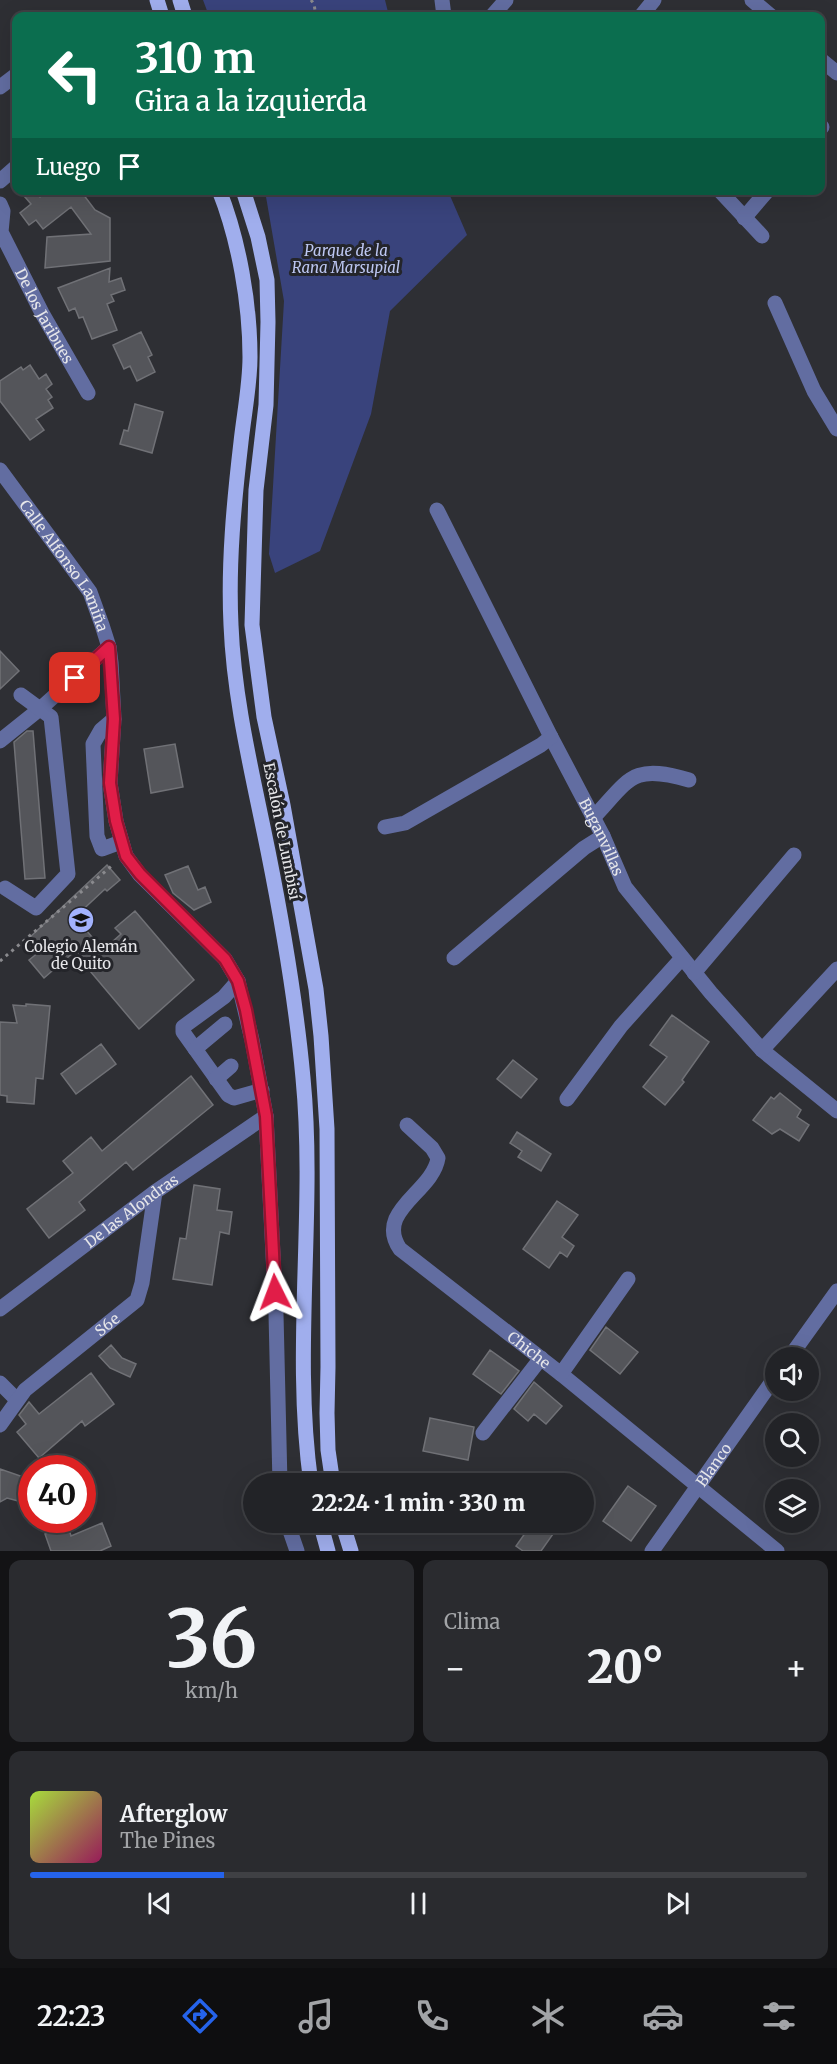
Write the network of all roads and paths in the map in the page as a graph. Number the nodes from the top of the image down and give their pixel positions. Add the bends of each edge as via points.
1 (506, 0) edge
2 (654, 0) edge
3 (752, 0) edge
4 (496, 12) edge
5 (644, 12) edge
6 (766, 12) edge
7 (825, 63) edge
8 (837, 73) edge
9 (12, 170) edge
10 (0, 181) edge
11 (220, 195) edge
12 (245, 195) edge
13 (723, 195) edge
14 (764, 195) edge
15 (0, 204) edge
16 (744, 218) junction
17 (1, 232) edge
18 (762, 236) dead end
19 (775, 303) dead end
20 (88, 393) dead end
21 (837, 429) edge
22 (0, 470) edge
23 (437, 510) dead end
24 (109, 647) junction
25 (21, 695) dead end
26 (41, 708) junction
27 (114, 719) junction
28 (550, 737) junction
29 (0, 741) edge
30 (689, 780) dead end
31 (593, 818) junction
32 (385, 827) dead end
33 (603, 836) junction
34 (121, 842) junction
35 (794, 855) dead end
36 (114, 864) dead end
37 (5, 888) dead end
38 (454, 958) dead end
39 (682, 958) junction
40 (0, 961) edge
41 (837, 969) edge
42 (694, 973) junction
43 (238, 981) junction
44 (225, 1024) dead end
45 (195, 1049) junction
46 (762, 1050) junction
47 (231, 1066) dead end
48 (216, 1079) junction
49 (262, 1090) junction
50 (567, 1099) dead end
51 (837, 1111) edge
52 (266, 1116) junction
53 (407, 1125) dead end
54 (155, 1192) junction
55 (628, 1279) dead end
56 (837, 1291) edge
57 (0, 1310) edge
58 (797, 1347) edge
59 (541, 1358) junction
60 (561, 1374) junction
61 (0, 1383) edge
62 (765, 1391) edge
63 (17, 1400) junction
64 (0, 1425) edge
65 (483, 1432) dead end
66 (280, 1473) edge
67 (310, 1473) edge
68 (331, 1473) edge
69 (696, 1486) junction
70 (291, 1533) edge
71 (323, 1533) edge
72 (345, 1533) edge
73 (297, 1551) edge
74 (328, 1551) edge
75 (351, 1551) edge
76 (652, 1551) edge
77 (777, 1551) edge

1 - 4 street
2 - 5 street
3 - 6 street
7 - 8 street
9 - 10 street
11 - 67 main road, Escalón de Lumbisí via 244,282 250,360 230,578 233,669 286,943 304,1080 305,1410
12 - 68 main road, Escalón de Lumbisí via 267,280 268,322 266,405 256,490 252,625 264,717 316,989 322,1047 327,1129 327,1413
13 - 16 street
14 - 16 street
15 - 17 street, De los Jaribues
16 - 18 street
17 - 20 street, De los Jaribues
19 - 21 street via 814,391
22 - 24 street, Calle Alfonso Lamiña via 90,592
23 - 28 street, Buganvillas
24 - 26 street
24 - 27 street, Calle Alfonso Lamiña
25 - 26 street
26 - 29 street
26 - 37 street via 51,717 68,874 36,908
27 - 34 street, Calle Alfonso Lamiña via 110,783
27 - 34 street via 93,744 97,836 102,849
28 - 31 street, Buganvillas
28 - 32 street via 405,823
30 - 31 street via 667,773 630,778
31 - 33 street, Buganvillas
33 - 38 street
33 - 39 street, Buganvillas via 625,887
34 - 43 street, Calle Alfonso Lamiña via 140,874 225,959
35 - 42 street
36 - 40 path
39 - 42 street, Buganvillas
39 - 50 street via 621,1026
41 - 46 street
42 - 46 street, Buganvillas
43 - 45 street via 224,997 183,1028
43 - 49 street, Calle Alfonso Lamiña
44 - 45 street
45 - 48 street
46 - 51 street, Buganvillas
47 - 48 street
48 - 49 street via 234,1098
49 - 52 street, Calle Alfonso Lamiña
52 - 54 street, De las Alondras
52 - 66 street, Calle Alfonso Lamiña
53 - 59 street, Chiche via 432,1148 437,1162 397,1215 393,1240
54 - 57 street, De las Alondras
54 - 63 street, S6e via 137,1300
55 - 60 street
56 - 58 street
59 - 60 street, Chiche
59 - 65 street
60 - 69 street, Chiche
61 - 63 street
62 - 69 street, Blanco
63 - 64 street, S6e
69 - 76 street, Blanco
69 - 77 street, Chiche
70 - 73 street
71 - 74 main road
72 - 75 main road

